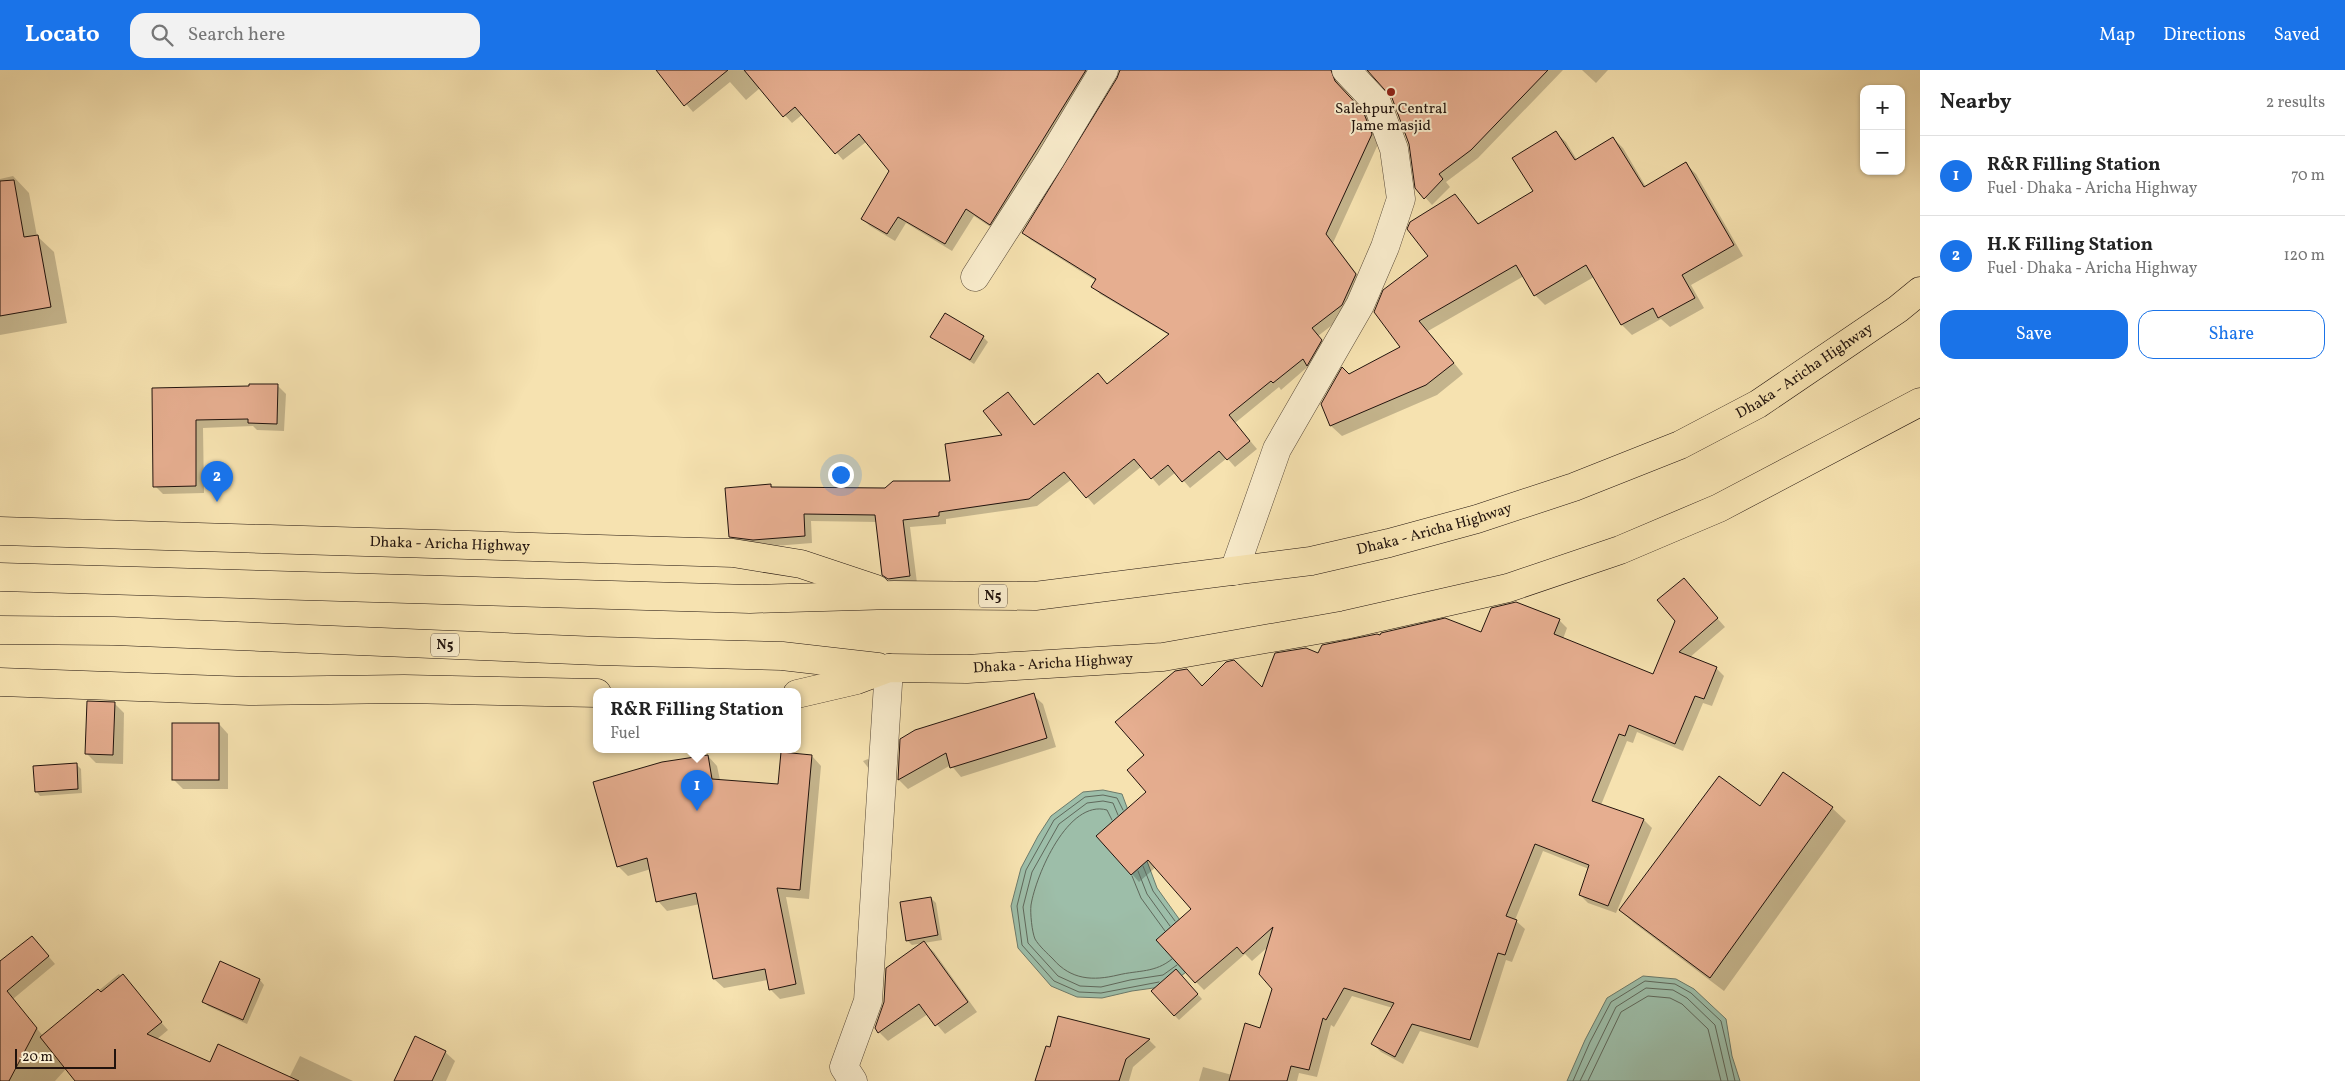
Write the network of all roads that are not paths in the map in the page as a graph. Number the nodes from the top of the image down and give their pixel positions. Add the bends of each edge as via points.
1 (1104, 70) edge
2 (1346, 70) edge
3 (975, 277) dead end
4 (1920, 290) edge
5 (1920, 402) edge
6 (0, 531) edge
7 (1234, 571) junction
8 (0, 576) edge
9 (894, 595) junction
10 (0, 630) edge
11 (889, 668) junction
12 (0, 682) edge
13 (593, 693) edge
14 (801, 693) edge
15 (841, 1076) edge

1 - 3 street
2 - 7 street via 1377,103 1394,149 1401,199 1385,247 1360,304 1277,450
4 - 7 highway, Dhaka - Aricha Highway / N5 via 1898,309 1766,398 1680,445 1574,487 1477,519 1311,560
5 - 11 highway, Dhaka - Aricha Highway / N5 via 1719,508 1620,550 1508,588 1345,625 1163,657 967,669
6 - 9 highway, Dhaka - Aricha Highway via 733,552 801,564
7 - 9 highway, Dhaka - Aricha Highway / N5 via 1035,596
8 - 9 highway, Dhaka - Aricha Highway / N5 via 750,599
10 - 11 highway, Dhaka - Aricha Highway / N5 via 114,631 782,656
11 - 14 highway, Dhaka - Aricha Highway / N5 via 857,680
11 - 15 street via 868,1000
12 - 13 highway via 249,692 404,689

